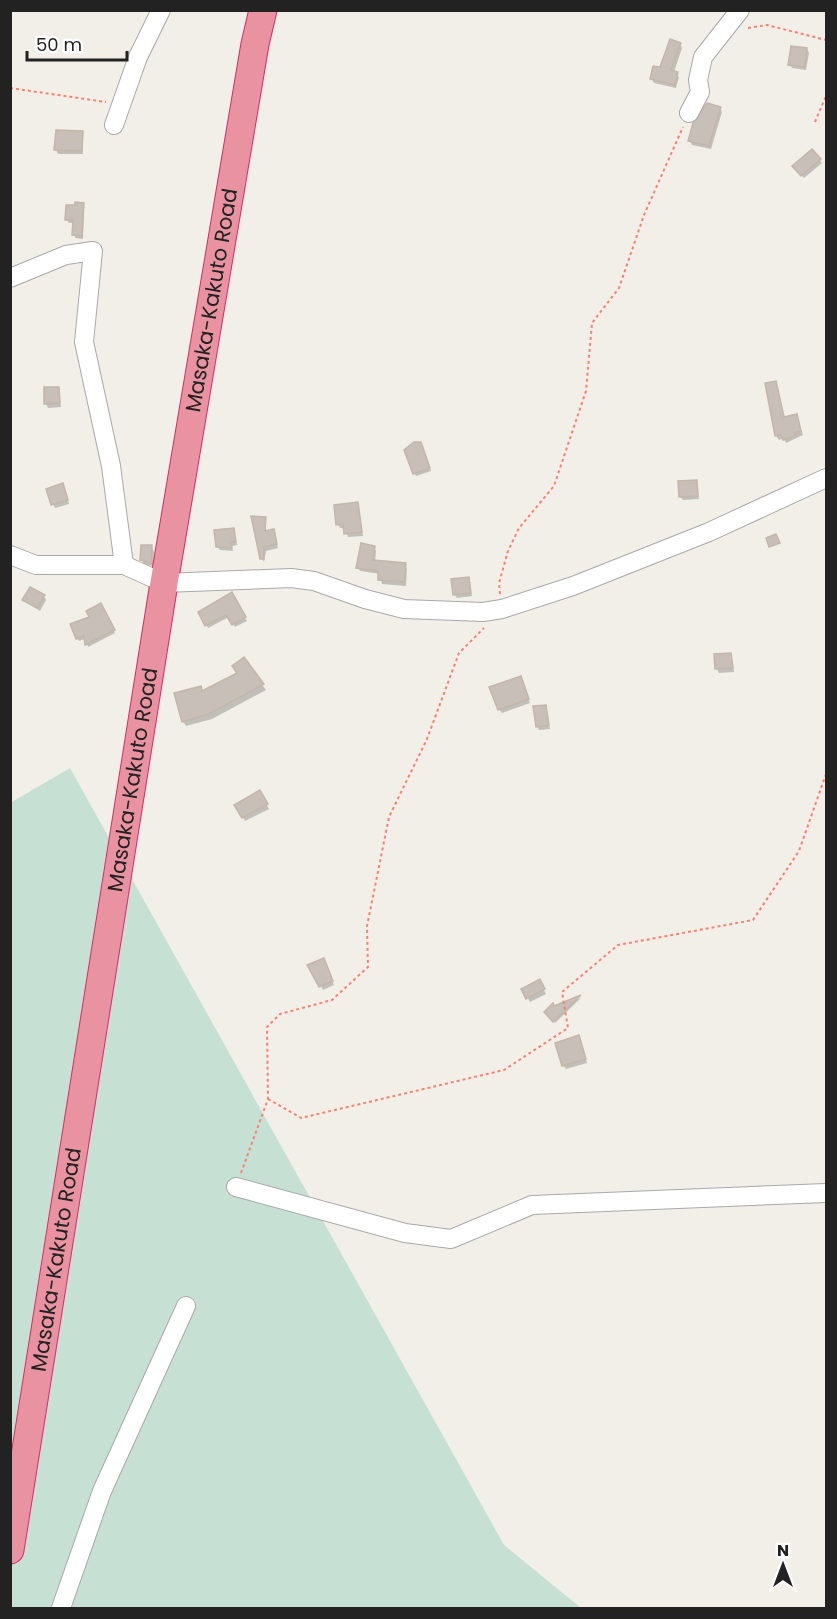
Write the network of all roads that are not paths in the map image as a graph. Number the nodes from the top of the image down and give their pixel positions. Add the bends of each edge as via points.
1 (161, 10) edge
2 (263, 10) edge
3 (740, 10) edge
4 (689, 113) road end
5 (114, 124) dead end
6 (10, 278) edge
7 (826, 478) edge
8 (10, 555) edge
9 (124, 565) junction
10 (164, 583) junction
11 (236, 1187) road end
12 (826, 1192) edge
13 (186, 1306) dead end
14 (10, 1550) edge
15 (61, 1608) edge

1 - 5 street via 138,57
2 - 10 highway, Masaka-Kakuto Road
3 - 4 street via 704,57 698,80 700,92
6 - 9 street via 66,255 93,251 84,342 111,466
7 - 10 street via 710,532 573,586 502,609 458,613 404,609 314,581 291,578
8 - 9 street via 36,565
9 - 10 street
10 - 14 highway, Masaka-Kakuto Road
11 - 12 street via 405,1233 451,1239 532,1205
13 - 15 street via 102,1491

